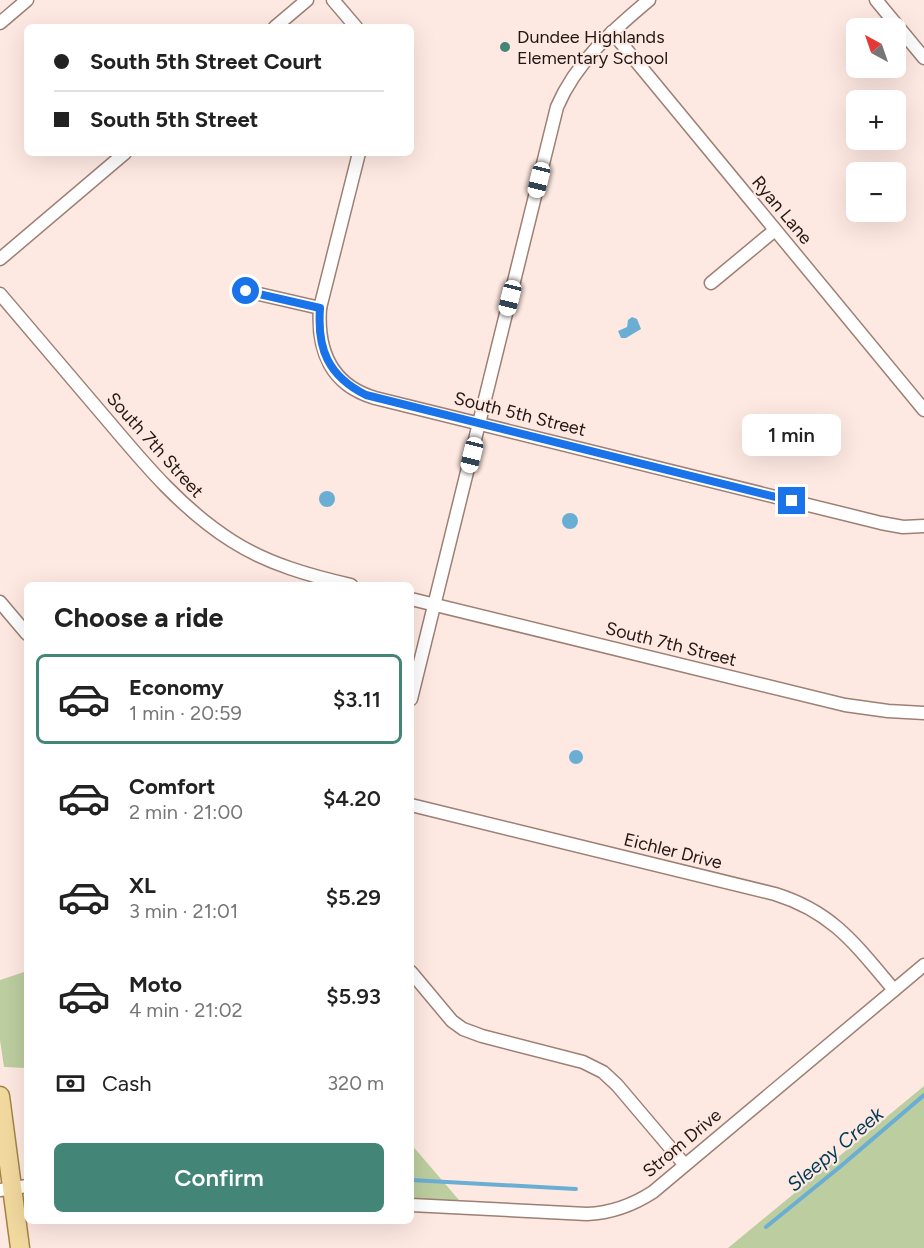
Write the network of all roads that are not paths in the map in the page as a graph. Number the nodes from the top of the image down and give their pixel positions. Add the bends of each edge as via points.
1 (27, 0) edge
2 (306, 0) edge
3 (333, 0) edge
4 (649, 0) edge
5 (876, 0) edge
6 (0, 23) edge
7 (278, 24) edge
8 (353, 24) edge
9 (612, 32) junction
10 (924, 57) edge
11 (122, 156) edge
12 (358, 156) edge
13 (775, 230) junction
14 (0, 259) edge
15 (711, 283) dead end
16 (246, 291) dead end
17 (0, 294) edge
18 (320, 308) junction
19 (924, 410) edge
20 (480, 423) junction
21 (924, 526) edge
22 (338, 582) edge
23 (414, 600) edge
24 (0, 602) edge
25 (435, 605) junction
26 (24, 630) edge
27 (414, 687) edge
28 (924, 713) edge
29 (414, 806) edge
30 (924, 965) edge
31 (414, 976) edge
32 (894, 990) junction
33 (0, 1096) edge
34 (684, 1164) junction
35 (13, 1188) edge
36 (414, 1205) edge
37 (20, 1248) edge

1 - 6 street
2 - 7 street
3 - 8 street
4 - 9 street
5 - 10 street
9 - 13 street, Ryan Lane
9 - 20 street via 583,63 557,107
11 - 14 street
12 - 18 street, South 5th Street
13 - 15 street
13 - 19 street, Ryan Lane
16 - 18 street
17 - 22 street, South 7th Street via 153,474 195,515 270,561
18 - 20 street, South 5th Street via 324,356 352,387 375,398
20 - 21 street, South 5th Street via 881,523
20 - 25 street
23 - 25 street, South 7th Street
24 - 26 street
25 - 27 street
25 - 28 street, South 7th Street via 845,705
29 - 32 street, Eichler Drive via 798,902 846,934
30 - 32 street, Strom Drive
31 - 34 street via 463,1029 578,1060 603,1072
32 - 34 street, Strom Drive
33 - 35 main road
34 - 36 street, Strom Drive via 653,1192 616,1210 597,1214
35 - 37 main road

